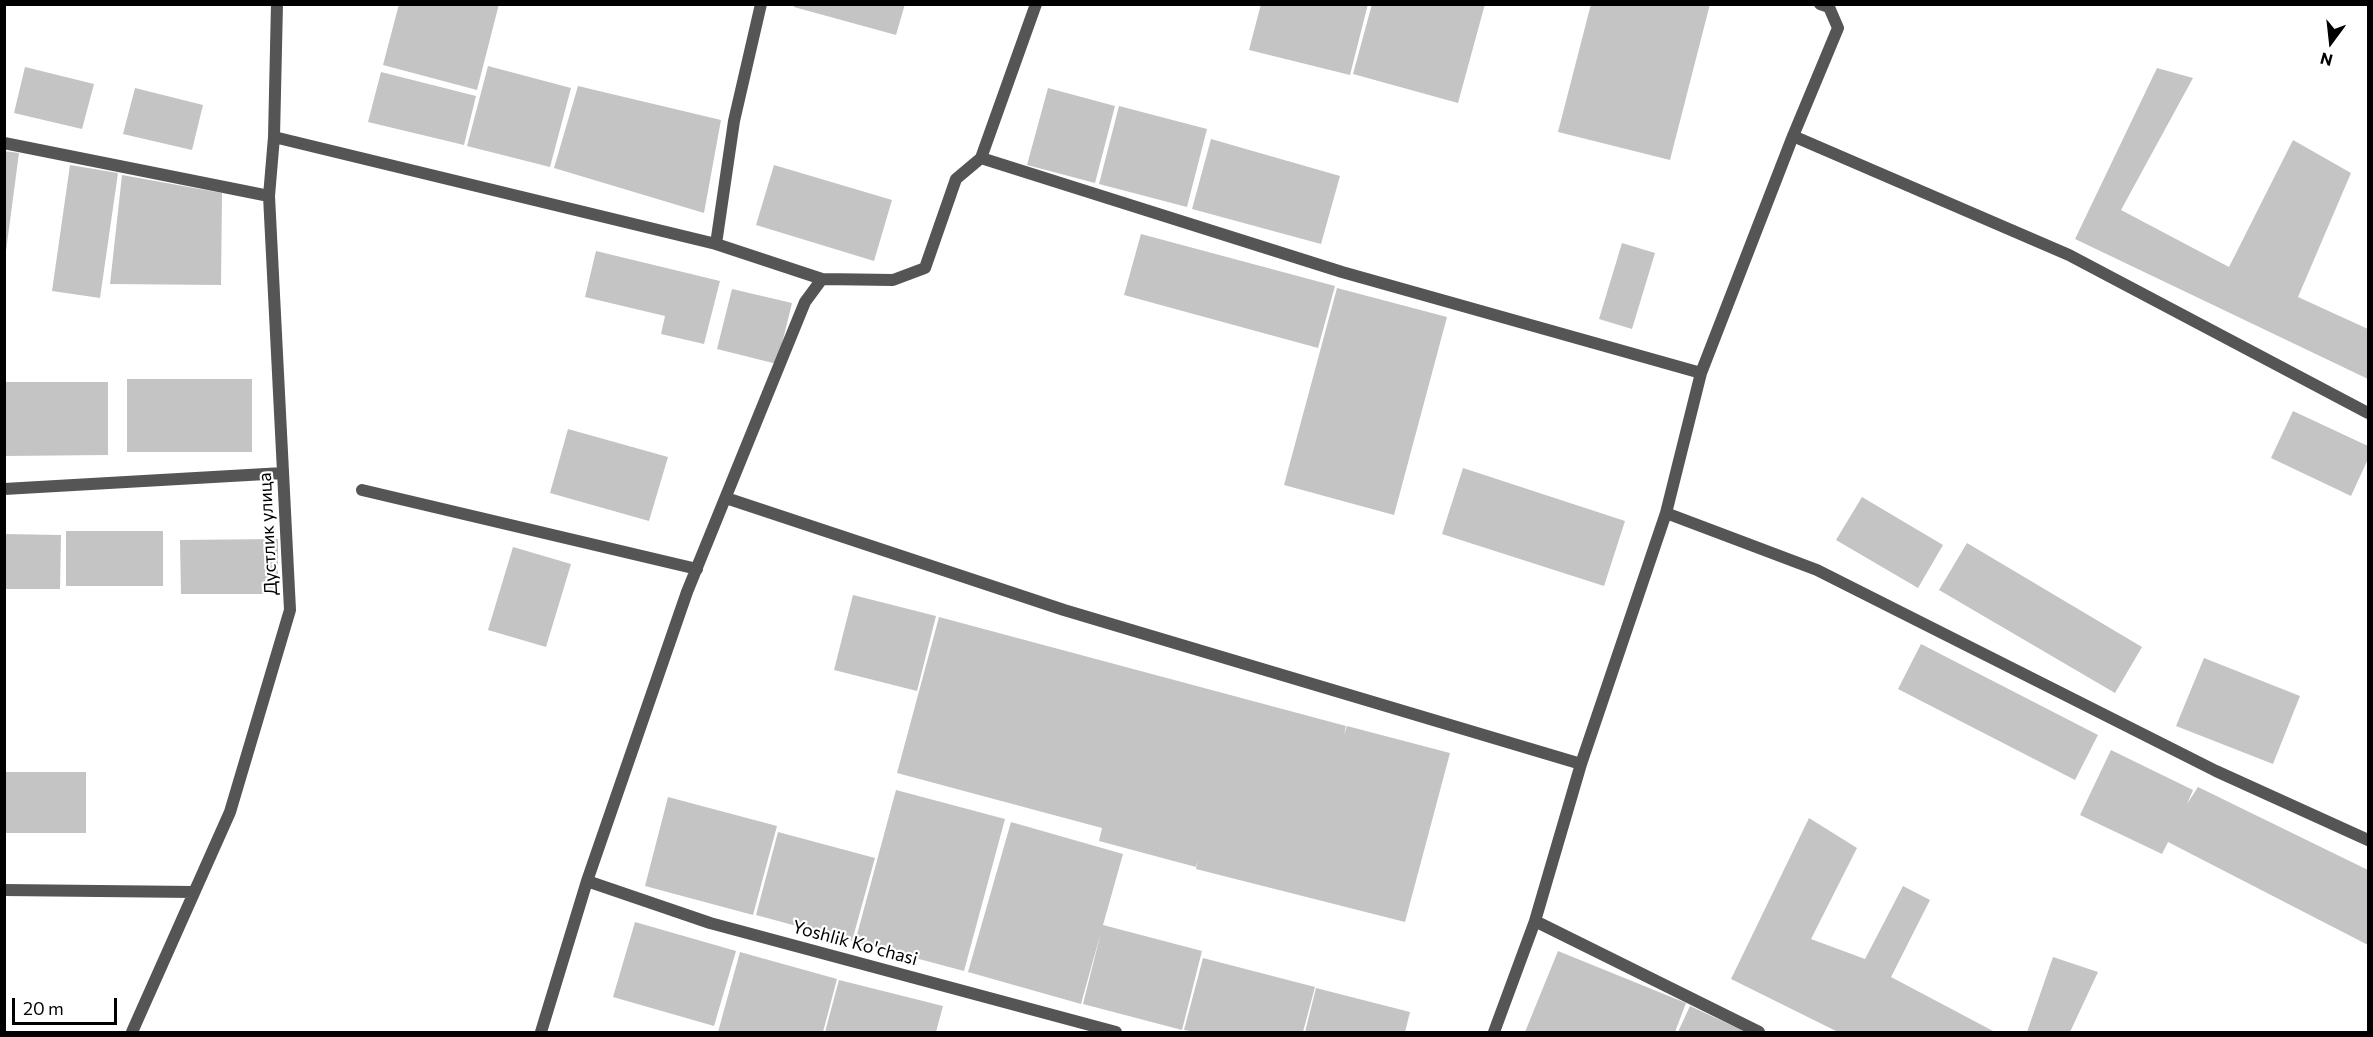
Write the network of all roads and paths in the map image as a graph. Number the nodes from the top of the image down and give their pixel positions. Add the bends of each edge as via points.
1 (277, 4) edge
2 (761, 4) edge
3 (1036, 4) edge
4 (1826, 5) edge
5 (1793, 136) junction
6 (274, 137) junction
7 (4, 143) edge
8 (981, 158) junction
9 (270, 196) junction
10 (716, 244) junction
11 (822, 279) junction
12 (1701, 373) junction
13 (2368, 413) edge
14 (283, 473) junction
15 (4, 489) edge
16 (362, 490) dead end
17 (726, 498) junction
18 (1666, 513) junction
19 (697, 569) junction
20 (1581, 764) junction
21 (2368, 840) edge
22 (588, 881) junction
23 (4, 890) edge
24 (194, 892) junction
25 (1535, 921) junction
26 (132, 1032) edge
27 (541, 1032) edge
28 (1116, 1032) edge
29 (1494, 1032) edge
30 (1760, 1032) edge

1 - 6 street, Дустлик улица
2 - 10 street via 734,121
3 - 8 street
4 - 5 street via 1838,28
5 - 12 street
5 - 13 street via 2069,255
6 - 9 street, Дустлик улица
6 - 10 street
7 - 9 street
8 - 11 street via 956,179 925,268 893,280
8 - 12 street via 1342,272
9 - 14 street, Дустлик улица
10 - 11 street
11 - 17 street via 805,302
12 - 18 street
14 - 15 street
14 - 24 street, Дустлик улица via 290,610 230,812
16 - 19 street
17 - 19 street
17 - 20 street via 1064,610
18 - 20 street
18 - 21 street via 1817,570 2216,771
19 - 22 street
20 - 25 street
22 - 27 street
22 - 28 street, Yoshlik Ko'chasi via 710,922
23 - 24 street
24 - 26 street, Дустлик улица
25 - 29 street
25 - 30 street

